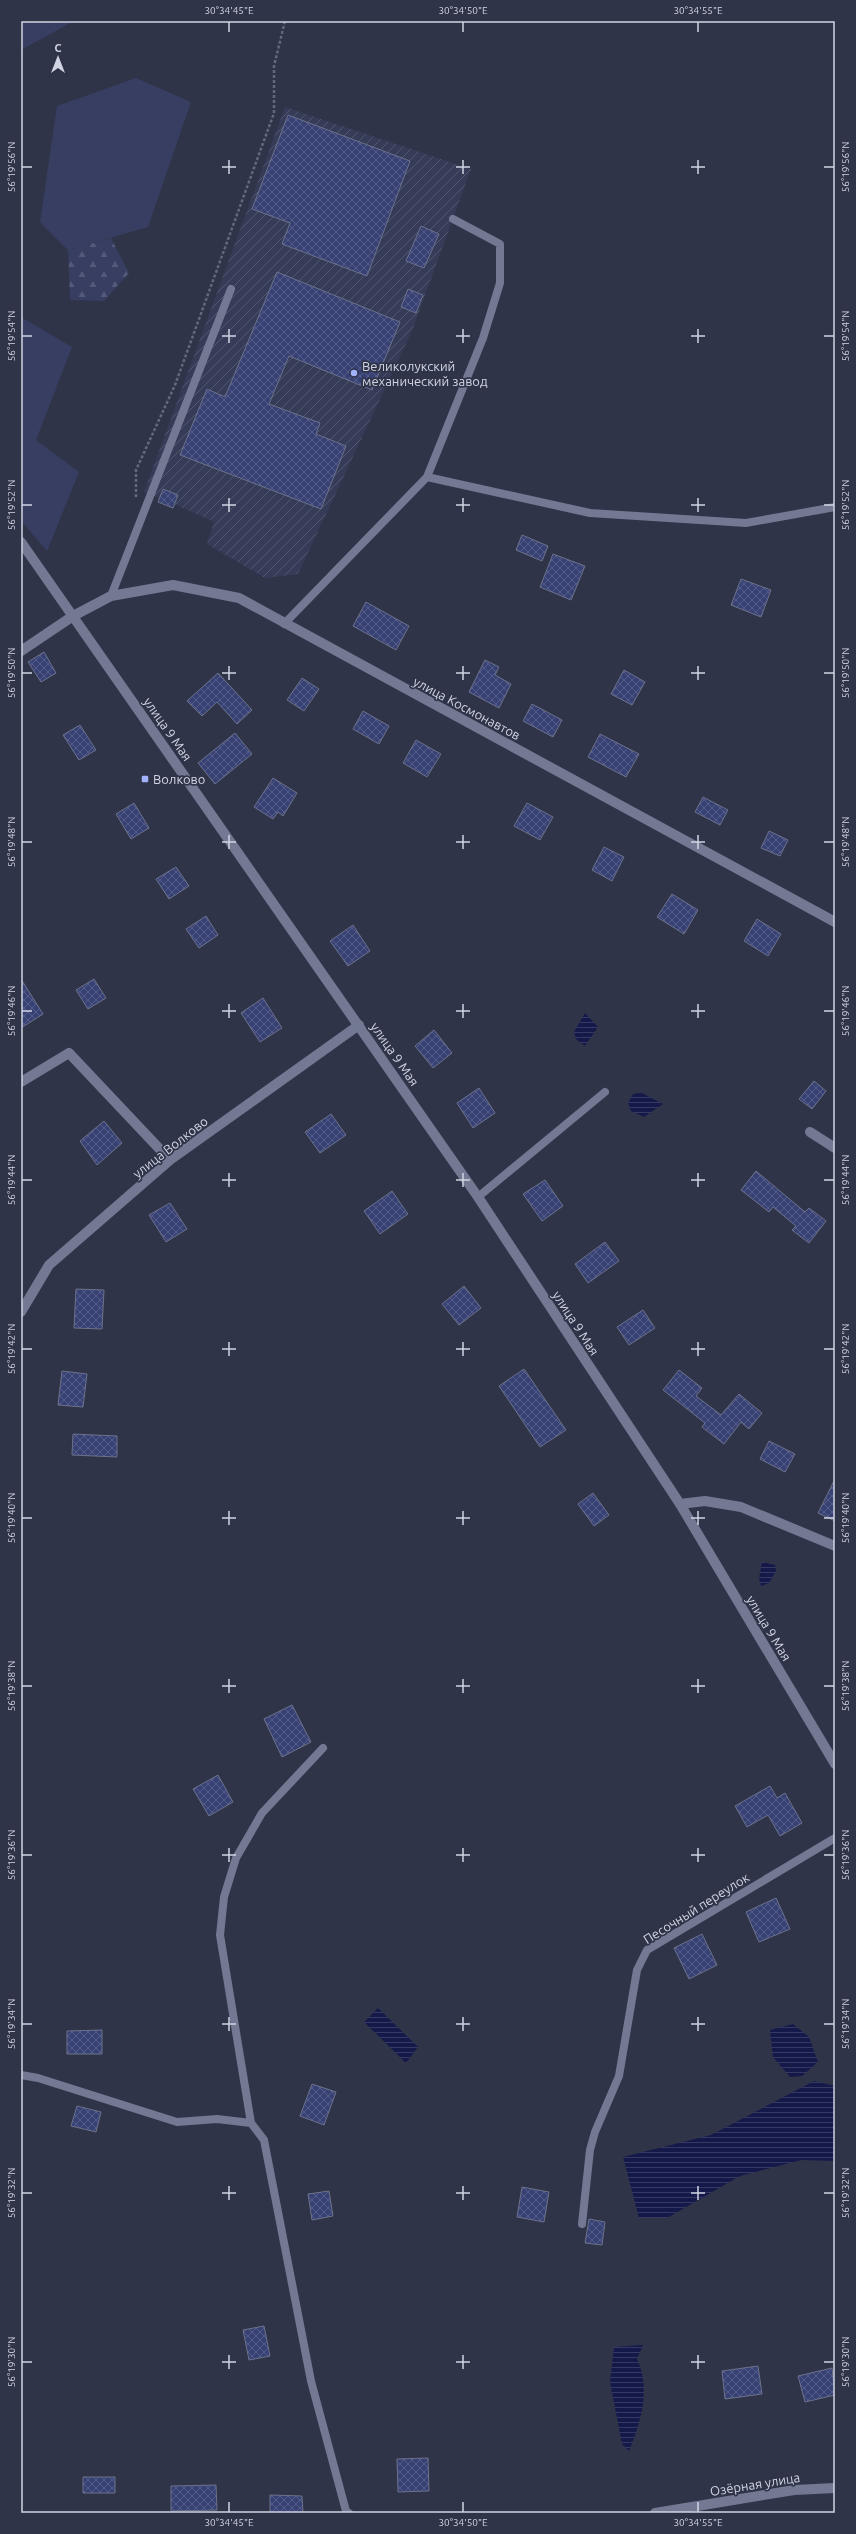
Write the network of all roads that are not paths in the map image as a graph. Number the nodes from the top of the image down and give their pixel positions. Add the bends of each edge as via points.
1 (453, 219) dead end
2 (231, 289) dead end
3 (427, 477) junction
4 (835, 507) edge
5 (21, 542) edge
6 (111, 596) junction
7 (76, 620) junction
8 (284, 624) junction
9 (21, 651) edge
10 (835, 922) edge
11 (359, 1025) junction
12 (21, 1082) edge
13 (606, 1092) dead end
14 (810, 1132) dead end
15 (835, 1148) edge
16 (170, 1160) junction
17 (478, 1197) junction
18 (21, 1312) edge
19 (680, 1504) junction
20 (835, 1546) edge
21 (323, 1748) dead end
22 (835, 1764) edge
23 (835, 1838) edge
24 (21, 2075) edge
25 (251, 2123) junction
26 (582, 2224) dead end
27 (835, 2488) edge
28 (347, 2512) edge
29 (665, 2512) edge
30 (655, 2513) edge

1 - 3 lane via 500,244 500,283 483,338
2 - 6 lane
3 - 4 lane via 590,513 746,523
3 - 8 lane
5 - 7 street, улица 9 Мая
6 - 7 street, улица Космонавтов
6 - 8 street, улица Космонавтов via 173,585 239,598
7 - 9 street, улица Космонавтов
7 - 11 street, улица 9 Мая
8 - 10 street, улица Космонавтов
11 - 16 street, улица Волково
11 - 17 street, улица 9 Мая
12 - 16 street via 69,1053
13 - 17 lane
14 - 15 street
16 - 18 street, улица Волково via 49,1265
17 - 19 street, улица 9 Мая
19 - 20 street via 705,1501 741,1507
19 - 22 street, улица 9 Мая
21 - 25 lane via 262,1813 236,1858 224,1897 220,1935
23 - 26 lane, Песочный переулок via 647,1950 637,1970 619,2076 590,2150
24 - 25 lane via 38,2078 177,2122 217,2119
25 - 28 lane via 264,2140 311,2381
27 - 29 street, Озёрная улица via 794,2490
29 - 30 street, Озёрная улица

